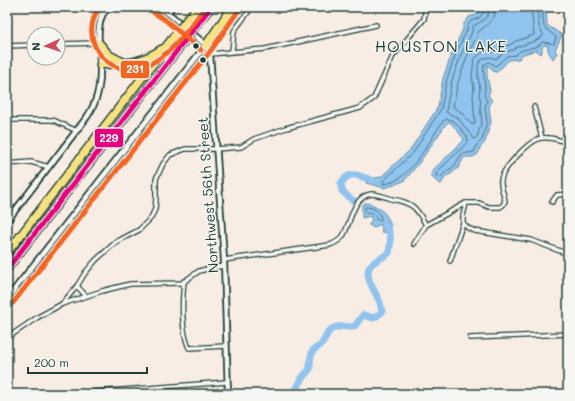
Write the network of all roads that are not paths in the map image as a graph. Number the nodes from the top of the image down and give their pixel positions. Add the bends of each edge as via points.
1 (110, 7) edge
2 (158, 7) edge
3 (173, 7) edge
4 (197, 7) edge
5 (211, 7) edge
6 (232, 7) edge
7 (252, 7) edge
8 (426, 7) edge
9 (168, 13) junction
10 (376, 25) dead end
11 (99, 43) junction
12 (66, 44) edge
13 (26, 45) edge
14 (167, 45) junction
15 (206, 45) junction
16 (7, 46) edge
17 (232, 51) junction
18 (210, 54) junction
19 (125, 64) junction
20 (100, 65) junction
21 (534, 107) dead end
22 (7, 120) edge
23 (77, 131) junction
24 (542, 138) junction
25 (568, 143) edge
26 (216, 148) junction
27 (7, 164) edge
28 (49, 167) junction
29 (568, 194) edge
30 (552, 202) dead end
31 (466, 203) junction
32 (7, 221) edge
33 (463, 223) junction
34 (426, 225) junction
35 (414, 244) dead end
36 (7, 253) edge
37 (568, 254) edge
38 (224, 260) junction
39 (450, 260) dead end
40 (224, 266) junction
41 (7, 269) edge
42 (184, 281) junction
43 (77, 286) junction
44 (86, 296) junction
45 (7, 299) edge
46 (62, 304) junction
47 (568, 334) edge
48 (7, 338) edge
49 (470, 338) dead end
50 (226, 346) junction
51 (227, 382) junction
52 (84, 394) edge
53 (228, 394) edge

1 - 11 street via 102,14
2 - 9 street, Northwest 56th Street
3 - 9 street
4 - 14 highway, bridge
5 - 41 highway, bridge
6 - 15 highway
7 - 17 street via 234,31
8 - 26 street via 424,19 393,56 374,98 360,108 286,128 254,139 241,147
9 - 15 street, Northwest 56th Street
10 - 17 street via 265,49
11 - 12 street
11 - 19 highway via 109,55
11 - 20 street
13 - 16 street
14 - 19 highway via 146,59
14 - 36 highway
15 - 18 street, Northwest 56th Street
15 - 45 street
17 - 18 street
18 - 26 street, Northwest 56th Street
19 - 20 highway
20 - 23 street via 100,84 96,100
21 - 24 street
22 - 23 street via 53,120
23 - 28 street
24 - 25 street
24 - 31 street via 524,150 501,176 505,201 503,205 489,207
26 - 38 street, Northwest 56th Street
26 - 43 street via 185,148 170,155 156,179 156,199 151,218 139,230 102,253 88,268
27 - 28 street via 31,162
28 - 32 street
29 - 30 street via 557,195
31 - 33 street
31 - 34 street
33 - 37 street via 475,231 531,240
33 - 39 street
34 - 35 street
34 - 38 street via 417,210 404,201 372,194 360,200 355,206 343,236 330,245
38 - 40 street, Northwest 56th Street
40 - 42 street via 199,272
40 - 50 street, Northwest 56th Street
42 - 44 street via 130,284
42 - 50 street via 185,338 189,348
43 - 44 street
43 - 46 street
44 - 46 street
46 - 48 street
47 - 49 street
50 - 51 street, Northwest 56th Street
51 - 52 street
51 - 53 street, Northwest 56th Street

